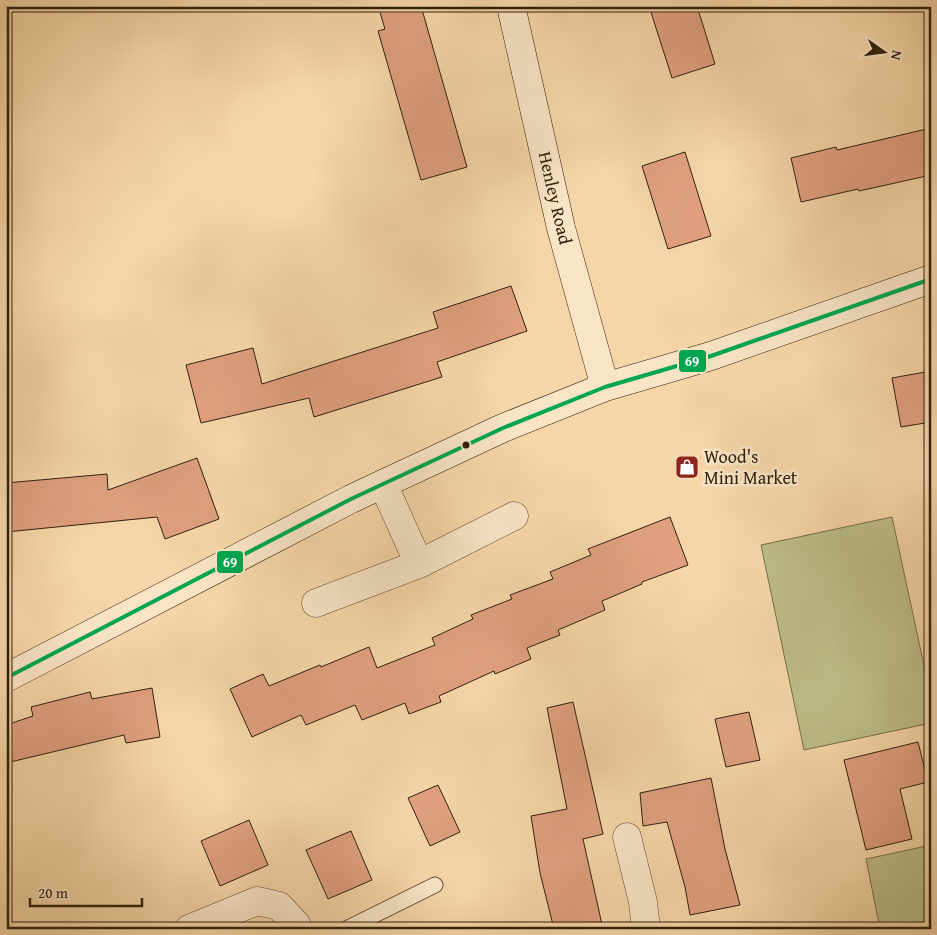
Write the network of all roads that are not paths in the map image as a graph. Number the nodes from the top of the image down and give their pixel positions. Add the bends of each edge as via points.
1 (511, 6) edge
2 (931, 279) edge
3 (605, 387) junction
4 (383, 484) junction
5 (514, 516) dead end
6 (419, 564) junction
7 (316, 603) dead end
8 (6, 678) edge
9 (627, 837) dead end
10 (435, 885) dead end
11 (191, 928) edge
12 (298, 929) edge
13 (346, 929) edge
14 (646, 929) edge

1 - 3 main road, Henley Road via 561,228
2 - 3 main road via 711,356
3 - 4 main road via 503,428
4 - 6 main road
4 - 8 main road
5 - 6 main road
6 - 7 main road
9 - 14 main road via 643,902
10 - 13 lane
11 - 12 main road via 258,901 279,906

